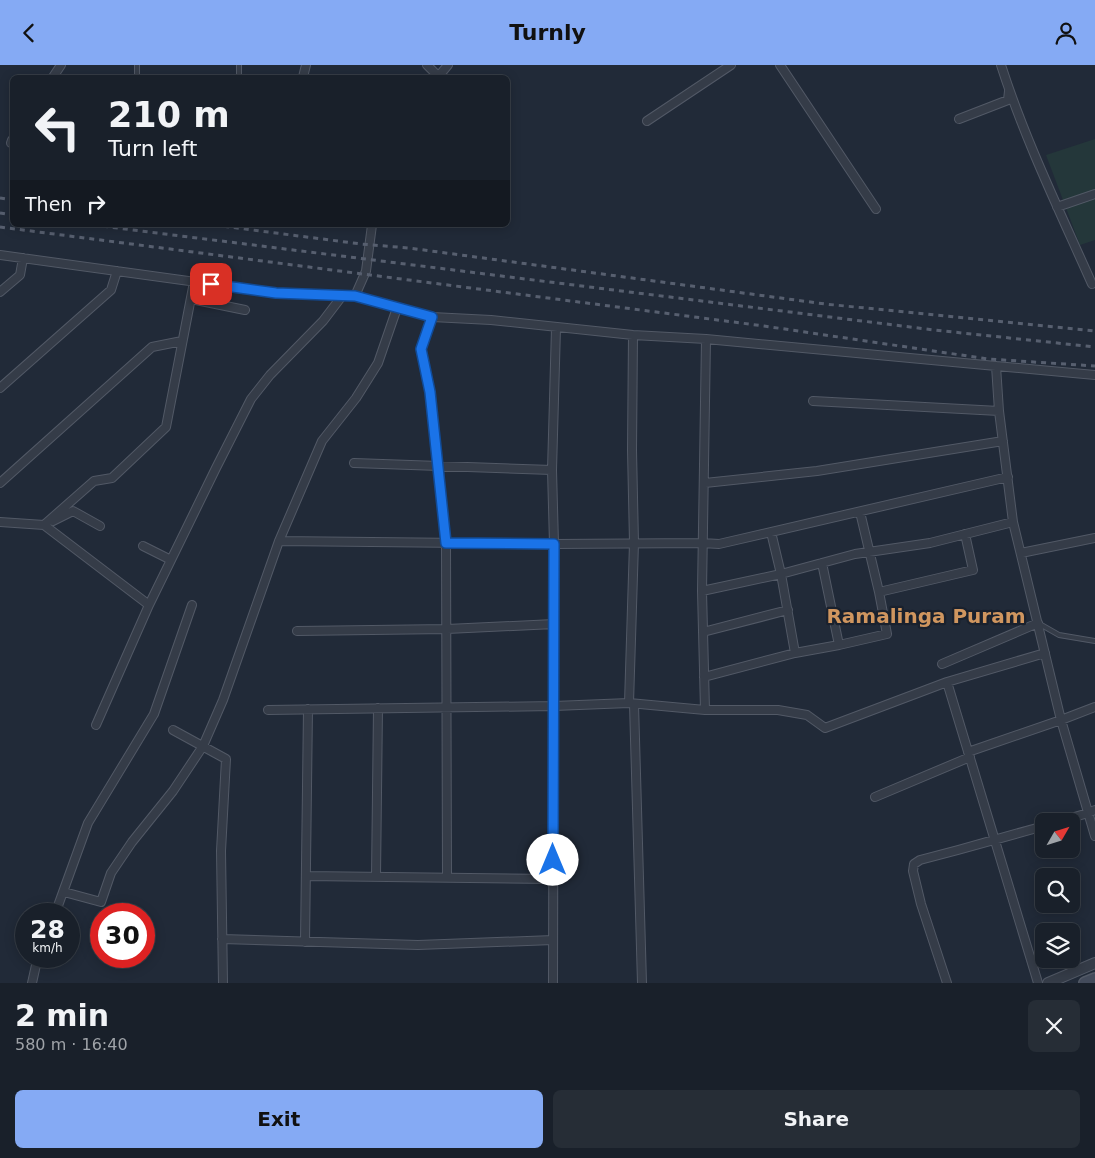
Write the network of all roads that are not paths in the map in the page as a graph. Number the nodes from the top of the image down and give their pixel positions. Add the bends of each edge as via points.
1 (427, 65) edge
2 (731, 65) edge
3 (780, 65) edge
4 (1001, 65) edge
5 (437, 75) edge
6 (1009, 89) junction
7 (959, 119) dead end
8 (646, 121) dead end
9 (1095, 193) edge
10 (1057, 207) junction
11 (876, 209) dead end
12 (372, 227) edge
13 (0, 255) edge
14 (23, 258) junction
15 (117, 271) junction
16 (194, 282) junction
17 (1092, 284) dead end
18 (0, 293) edge
19 (342, 296) junction
20 (355, 296) junction
21 (191, 299) junction
22 (397, 307) junction
23 (245, 310) dead end
24 (432, 317) junction
25 (556, 327) junction
26 (633, 335) junction
27 (706, 339) junction
28 (182, 341) junction
29 (996, 366) junction
30 (1095, 375) edge
31 (0, 388) edge
32 (813, 401) dead end
33 (999, 411) junction
34 (1003, 441) junction
35 (354, 463) dead end
36 (438, 466) junction
37 (552, 470) junction
38 (1008, 477) junction
39 (0, 483) edge
40 (705, 483) junction
41 (860, 512) junction
42 (0, 522) edge
43 (1013, 522) junction
44 (44, 525) junction
45 (100, 526) dead end
46 (771, 532) junction
47 (964, 534) junction
48 (1095, 538) edge
49 (279, 541) junction
50 (446, 543) junction
51 (634, 543) junction
52 (702, 543) junction
53 (554, 544) junction
54 (143, 546) dead end
55 (870, 552) junction
56 (1021, 553) junction
57 (171, 560) junction
58 (822, 563) junction
59 (781, 574) junction
60 (702, 591) junction
61 (879, 591) junction
62 (149, 605) junction
63 (192, 605) dead end
64 (788, 610) junction
65 (1038, 623) junction
66 (554, 624) junction
67 (447, 629) junction
68 (296, 631) dead end
69 (703, 632) junction
70 (1095, 641) edge
71 (839, 645) junction
72 (795, 653) junction
73 (1045, 653) junction
74 (942, 664) dead end
75 (704, 677) junction
76 (947, 682) junction
77 (632, 704) junction
78 (554, 707) junction
79 (1095, 707) edge
80 (378, 708) junction
81 (447, 708) junction
82 (308, 709) junction
83 (268, 710) dead end
84 (705, 711) junction
85 (1061, 720) junction
86 (96, 725) dead end
87 (173, 730) dead end
88 (203, 746) junction
89 (969, 755) junction
90 (875, 797) dead end
91 (1092, 811) edge
92 (1080, 815) edge
93 (1035, 829) edge
94 (1095, 836) edge
95 (995, 841) junction
96 (306, 876) junction
97 (376, 877) junction
98 (447, 877) junction
99 (553, 879) junction
100 (64, 892) junction
101 (60, 903) edge
102 (222, 939) junction
103 (553, 941) junction
104 (306, 942) junction
105 (1095, 963) edge
106 (35, 968) edge
107 (1095, 979) edge
108 (32, 983) edge
109 (223, 983) edge
110 (553, 983) edge
111 (642, 983) edge
112 (947, 983) edge
113 (1038, 983) edge
114 (1048, 983) edge
115 (1085, 983) edge

1 - 5 street
2 - 8 street
3 - 11 street
4 - 6 street
6 - 7 street via 1008,100
6 - 10 street
9 - 10 street
10 - 17 street
12 - 20 street via 366,271
13 - 14 street
14 - 15 street
14 - 18 street via 20,275
15 - 16 street
15 - 31 street via 111,290
16 - 19 street via 276,293
16 - 21 street
19 - 20 street
19 - 57 street via 252,399
20 - 22 street
21 - 23 street
21 - 28 street
22 - 24 street
22 - 49 street via 378,363 356,398 322,441
24 - 25 street
24 - 36 street via 421,349 430,392
25 - 26 street
25 - 37 street
26 - 27 street
26 - 51 street
27 - 29 street
27 - 40 street
28 - 39 street via 152,347
28 - 44 street via 166,427 112,478 94,481
29 - 30 street
29 - 33 street
32 - 33 street
33 - 34 street
34 - 38 street
34 - 40 street via 817,471
35 - 36 street
36 - 37 street
36 - 50 street
37 - 53 street
38 - 41 street
38 - 43 street
40 - 52 street
41 - 46 street
41 - 55 street
42 - 44 street
43 - 47 street
43 - 56 street
44 - 45 street via 73,511
44 - 62 street
46 - 52 street via 719,544
46 - 59 street
47 - 55 street
47 - 61 street via 974,570
48 - 56 street
49 - 50 street
49 - 88 street via 224,700
50 - 53 street
50 - 67 street
51 - 52 street
51 - 53 street
51 - 77 street
52 - 60 street
53 - 66 street
54 - 57 street
55 - 58 street
55 - 61 street
56 - 65 street
57 - 62 street
58 - 59 street
58 - 71 street
59 - 60 street
59 - 64 street
60 - 69 street
61 - 71 street via 886,634
62 - 86 street
63 - 100 street via 154,714 88,823
64 - 69 street
64 - 72 street
65 - 70 lane via 1059,635
65 - 73 street
65 - 74 street
66 - 67 street
66 - 78 street
67 - 68 street
67 - 81 street
69 - 75 street
71 - 72 street
72 - 75 street
73 - 76 street
73 - 85 street
75 - 84 street
76 - 84 street via 825,728 806,715 778,710
76 - 89 street
77 - 78 street
77 - 84 street
77 - 111 street
78 - 81 street
78 - 99 street
79 - 85 street
80 - 81 street
80 - 82 street
80 - 97 street
81 - 98 street
82 - 83 street
82 - 96 street
85 - 89 street
85 - 91 street
87 - 88 street
88 - 100 street via 111,873 101,902
88 - 102 street via 226,759 221,851
89 - 90 street
89 - 95 street
91 - 92 street
91 - 94 street
93 - 95 street
95 - 112 street via 914,864 921,904
95 - 113 street
96 - 97 street
96 - 104 street
97 - 98 street
98 - 99 street
99 - 103 street
100 - 101 street
102 - 104 street
102 - 109 street
103 - 104 street via 418,945
103 - 110 street
105 - 114 street
106 - 108 street
107 - 115 main road

